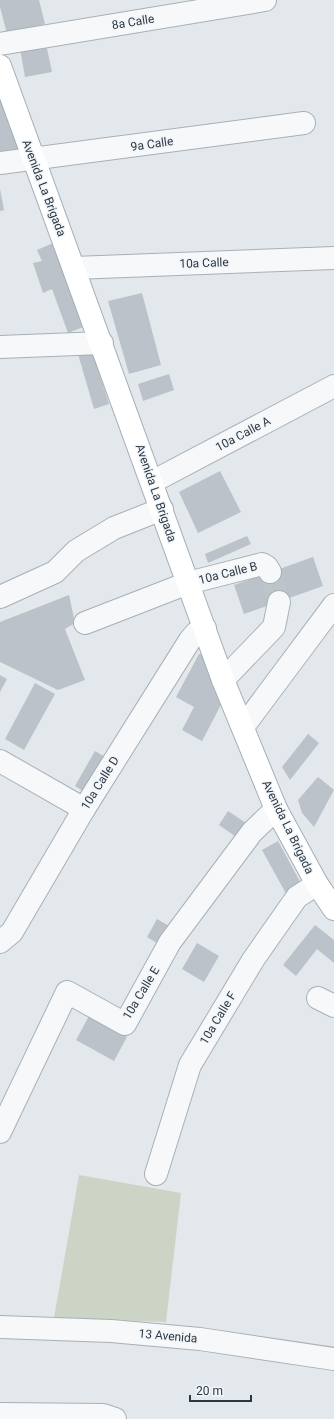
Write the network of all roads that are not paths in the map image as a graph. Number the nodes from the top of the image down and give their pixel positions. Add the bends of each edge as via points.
1 (265, 0) edge
2 (0, 44) edge
3 (0, 66) edge
4 (304, 123) dead end
5 (33, 160) junction
6 (0, 163) edge
7 (334, 258) edge
8 (74, 268) junction
9 (102, 343) junction
10 (0, 346) edge
11 (334, 386) edge
12 (152, 482) junction
13 (162, 509) junction
14 (268, 570) dead end
15 (188, 583) junction
16 (0, 597) edge
17 (279, 602) tunnel mouth
18 (334, 605) edge
19 (85, 623) dead end
20 (205, 628) junction
21 (223, 680) junction
22 (243, 727) junction
23 (0, 761) edge
24 (84, 809) junction
25 (276, 809) junction
26 (317, 884) junction
27 (334, 909) edge
28 (6, 937) edge
29 (0, 1132) edge
30 (156, 1174) dead end
31 (0, 1327) edge
32 (334, 1359) edge
33 (0, 1414) edge
34 (115, 1419) edge

1 - 2 street, 8a Calle
3 - 5 main road, Avenida La Brigada
4 - 5 street, 9a Calle
5 - 6 street, 9a Calle
5 - 8 main road, Avenida La Brigada
7 - 8 street, 10a Calle
8 - 9 main road, Avenida La Brigada
9 - 10 street
9 - 12 main road, Avenida La Brigada
11 - 12 street, 10a Calle A
12 - 13 main road, Avenida La Brigada
13 - 15 main road, Avenida La Brigada
13 - 16 street via 114,528 76,551 56,572
14 - 15 street, 10a Calle B via 262,564
15 - 19 street
15 - 20 main road, Avenida La Brigada
17 - 21 street via 274,627
18 - 22 street
20 - 21 main road, Avenida La Brigada
20 - 24 street, 10a Calle D via 190,640
21 - 22 main road, Avenida La Brigada
22 - 25 main road, Avenida La Brigada
23 - 24 street
24 - 28 street, 10a Calle D
25 - 26 main road, Avenida La Brigada
25 - 29 street, 10a Calle E via 252,832 170,942 125,1024 67,992
26 - 27 main road, Avenida La Brigada
26 - 30 street, 10a Calle F via 297,897 253,960 190,1065
31 - 32 street, 13 Avenida via 110,1331 200,1339
33 - 34 street via 103,1415

